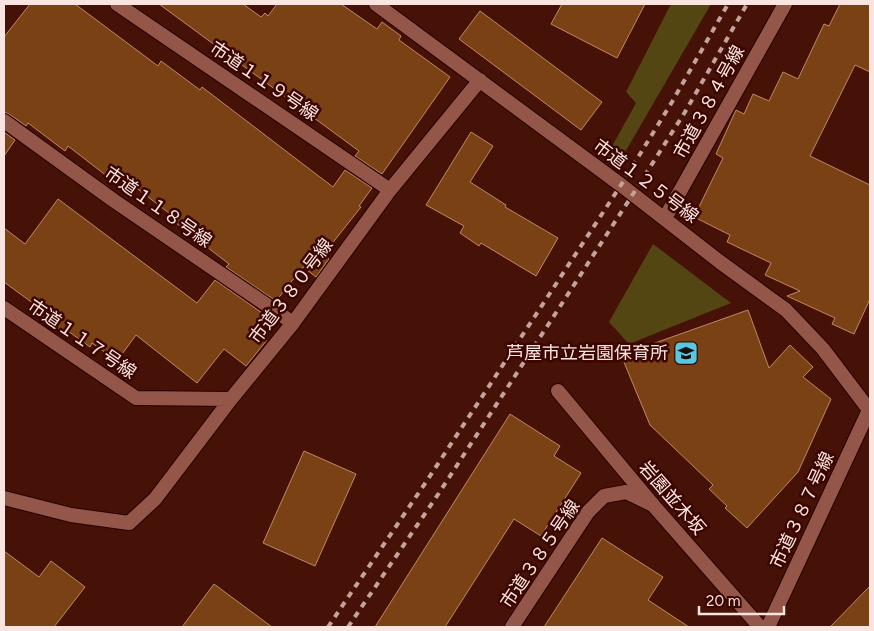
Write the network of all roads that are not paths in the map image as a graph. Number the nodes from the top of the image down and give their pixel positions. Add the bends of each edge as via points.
1 (118, 4) edge
2 (376, 4) edge
3 (785, 4) edge
4 (480, 80) junction
5 (4, 121) edge
6 (390, 190) junction
7 (665, 218) junction
8 (4, 308) edge
9 (293, 323) junction
10 (558, 392) dead end
11 (231, 399) junction
12 (870, 410) edge
13 (4, 498) edge
14 (653, 505) junction
15 (512, 627) edge
16 (760, 627) edge
17 (768, 627) edge

1 - 6 street, 市道１１９号線
2 - 4 street, 市道１２５号線
3 - 7 street, 市道３８４号線
4 - 6 street, 市道３８０号線
4 - 7 street, 市道１２５号線
5 - 9 street, 市道１１８号線
6 - 9 street, 市道３８０号線
7 - 12 street, 市道１２５号線 via 786,310 823,349
8 - 11 street, 市道１１７号線 via 136,398
9 - 11 street, 市道３８０号線
10 - 14 street, 岩園並木坂
11 - 13 street, 市道３８０号線 via 155,499 129,523 71,515
12 - 17 street, 市道３８７号線
14 - 15 street, 市道３８５号線 via 626,492 604,496 588,512
14 - 16 street, 岩園並木坂

